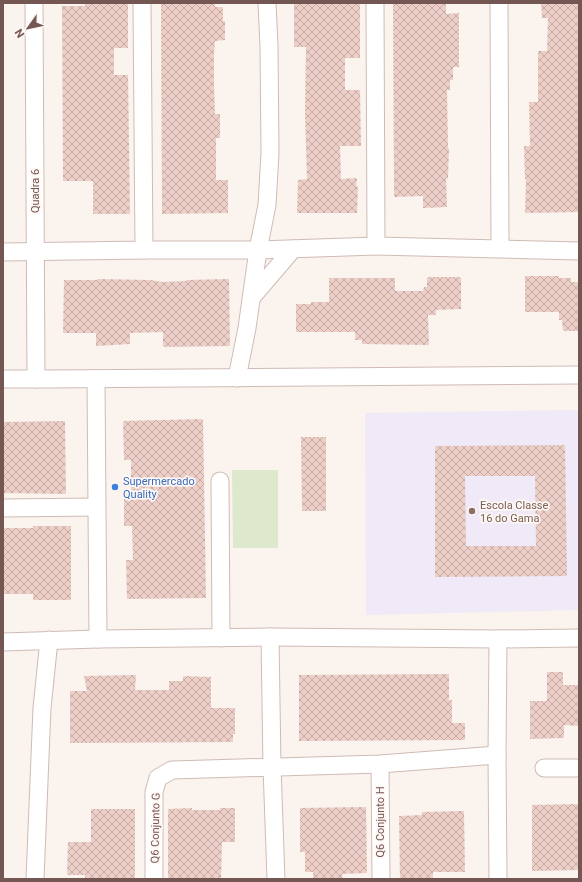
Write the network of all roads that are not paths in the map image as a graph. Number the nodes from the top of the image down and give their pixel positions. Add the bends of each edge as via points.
1 (34, 3) edge
2 (142, 3) edge
3 (267, 3) edge
4 (375, 3) edge
5 (499, 3) edge
6 (376, 246) junction
7 (500, 248) junction
8 (292, 249) junction
9 (36, 250) junction
10 (144, 250) junction
11 (258, 250) junction
12 (579, 251) edge
13 (3, 252) edge
14 (252, 297) junction
15 (579, 375) edge
16 (236, 378) junction
17 (3, 379) edge
18 (36, 379) junction
19 (96, 379) junction
20 (220, 481) dead end
21 (96, 507) junction
22 (3, 508) edge
23 (270, 637) junction
24 (221, 638) junction
25 (579, 638) edge
26 (98, 639) junction
27 (498, 639) junction
28 (49, 640) junction
29 (3, 642) edge
30 (497, 755) junction
31 (380, 764) junction
32 (272, 767) junction
33 (544, 768) dead end
34 (579, 768) edge
35 (34, 879) edge
36 (154, 879) edge
37 (276, 879) edge
38 (381, 879) edge
39 (498, 879) edge

1 - 9 street, Quadra 6
2 - 10 street
3 - 11 street via 270,153 268,205
4 - 6 street
5 - 7 street
6 - 7 street
6 - 8 street
7 - 12 street
8 - 11 street
8 - 14 street
9 - 10 street
9 - 13 street
9 - 18 street, Quadra 6
10 - 11 street
11 - 14 street
14 - 16 street
15 - 16 street
16 - 19 street
17 - 18 street
18 - 19 street
19 - 21 street
20 - 24 street
21 - 22 street
21 - 26 street
23 - 24 street
23 - 27 street
23 - 32 street
24 - 26 street
25 - 27 street
26 - 28 street
27 - 30 street
28 - 29 street
28 - 35 street via 42,708
30 - 31 street
30 - 39 street
31 - 32 street
31 - 38 street, Q6 Conjunto H
32 - 36 street, Q6 Conjunto G via 172,770 158,778 154,792
32 - 37 street
33 - 34 street

